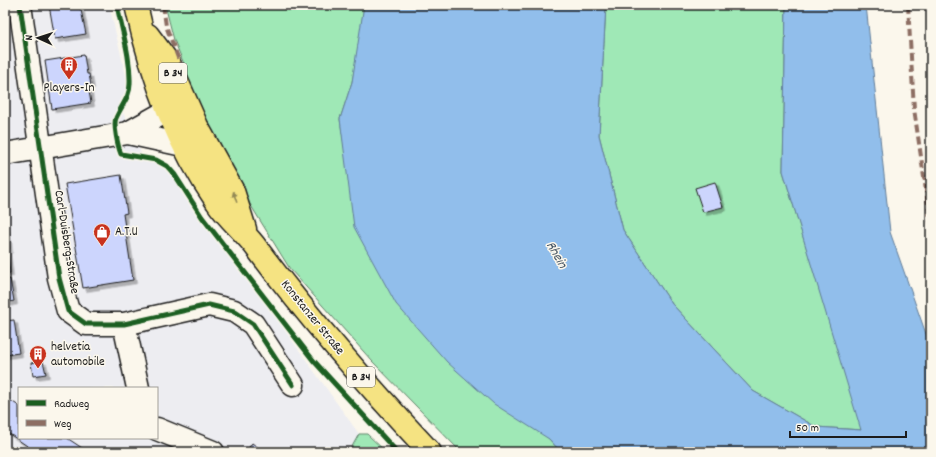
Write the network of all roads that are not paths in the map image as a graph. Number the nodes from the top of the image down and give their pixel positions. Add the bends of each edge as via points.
1 (20, 5) edge
2 (139, 15) edge
3 (15, 34) edge
4 (168, 111) junction
5 (197, 126) junction
6 (128, 133) junction
7 (183, 145) junction
8 (41, 148) junction
9 (5, 154) edge
10 (246, 234) junction
11 (124, 324) junction
12 (293, 385) dead end
13 (138, 387) edge
14 (158, 429) edge
15 (213, 452) edge
16 (430, 452) edge

1 - 3 street, Carl-Duisberg-Straße
2 - 4 main road, Konstanzer Straße / B 34 via 153,71
2 - 5 main road, Konstanzer Straße / B 34 via 169,63
3 - 8 street, Carl-Duisberg-Straße
4 - 5 street
4 - 6 street
4 - 7 main road, Konstanzer Straße / B 34
10 -> 5 main road, Konstanzer Straße / B 34 via 233,191
6 - 7 street
6 - 8 street
7 - 10 main road, Konstanzer Straße / B 34 via 217,203
8 - 9 street
8 - 11 street, Carl-Duisberg-Straße via 59,278 68,311 86,324
10 - 16 main road, Konstanzer Straße / B 34 via 295,299 371,389
11 - 12 street, Carl-Duisberg-Straße via 209,305 234,311 253,324
11 - 13 street
14 - 15 street

